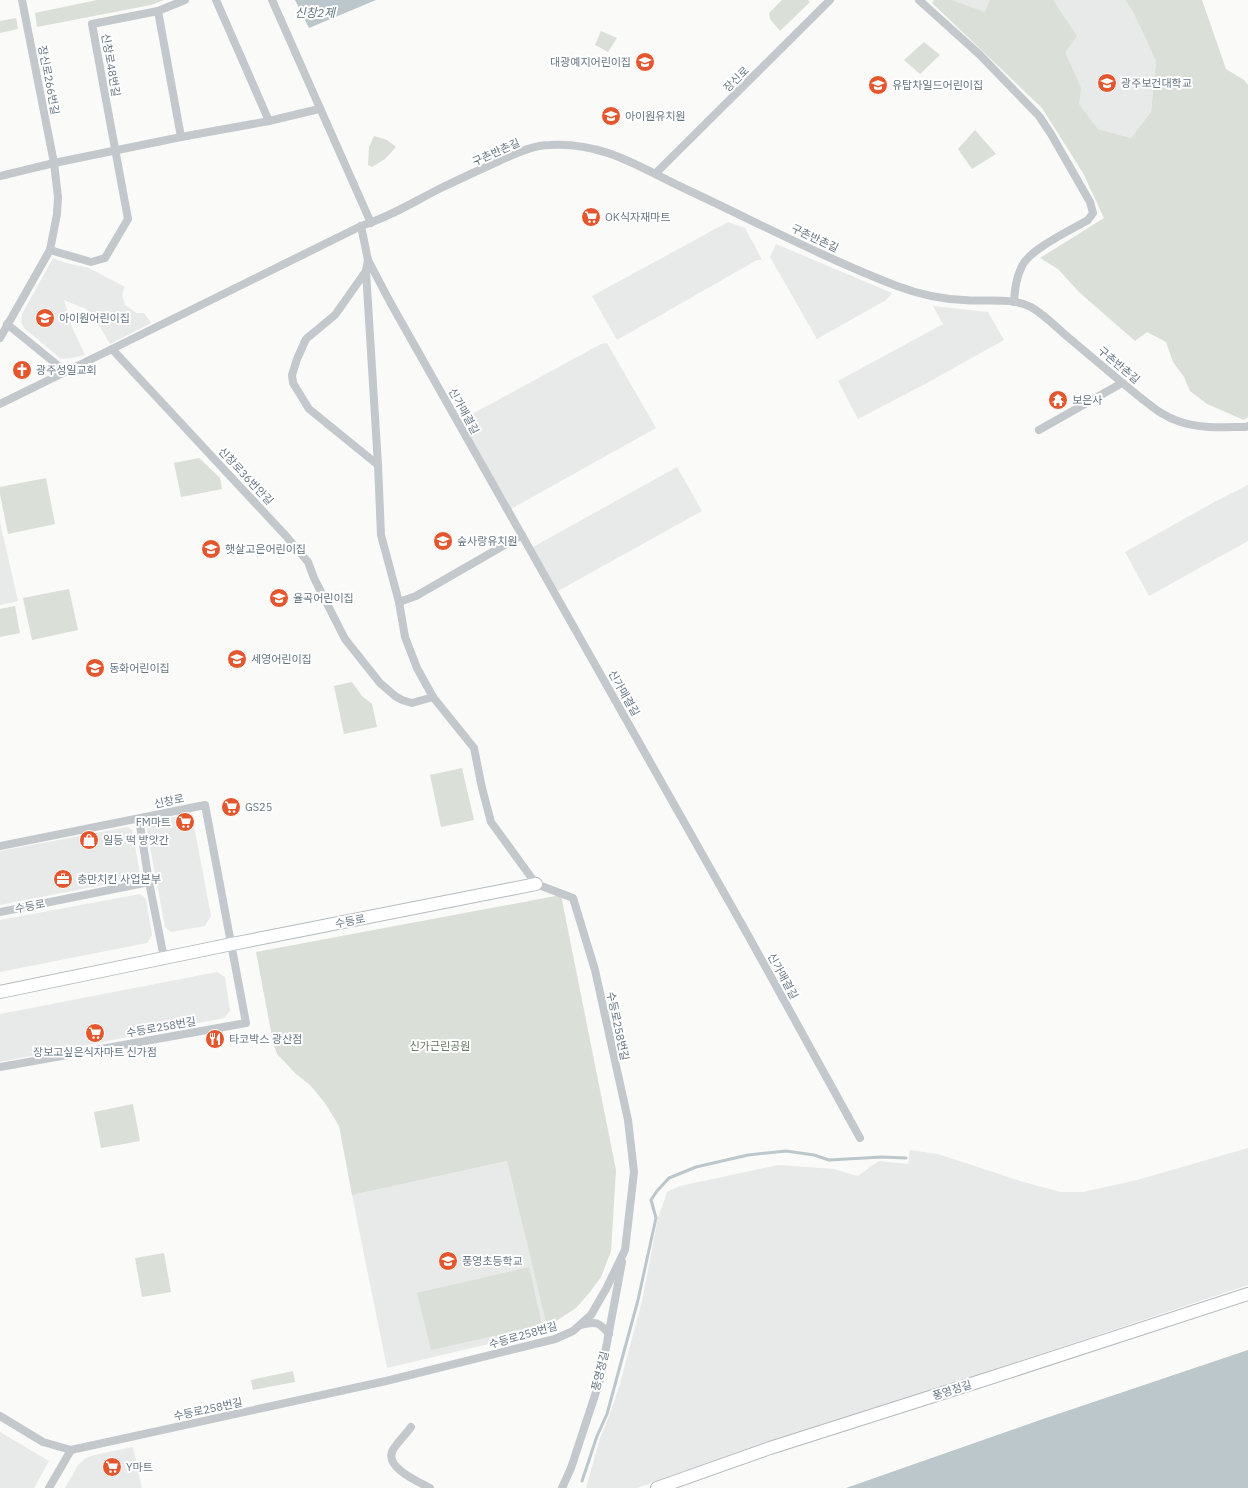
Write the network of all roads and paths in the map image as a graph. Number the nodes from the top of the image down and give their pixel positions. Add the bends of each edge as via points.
1 (22, 0) edge
2 (185, 0) edge
3 (216, 0) edge
4 (272, 0) edge
5 (830, 0) edge
6 (919, 0) edge
7 (158, 11) junction
8 (319, 109) junction
9 (269, 121) junction
10 (181, 137) junction
11 (115, 152) junction
12 (54, 163) junction
13 (656, 173) junction
14 (0, 176) edge
15 (371, 223) junction
16 (361, 226) junction
17 (50, 250) junction
18 (368, 260) junction
19 (366, 271) junction
20 (1014, 302) junction
21 (7, 324) junction
22 (0, 338) edge
23 (112, 349) junction
24 (66, 372) junction
25 (1122, 383) junction
26 (0, 404) edge
27 (1248, 426) edge
28 (1039, 430) dead end
29 (378, 465) junction
30 (522, 535) junction
31 (399, 602) junction
32 (433, 697) junction
33 (139, 819) junction
34 (0, 846) edge
35 (149, 882) junction
36 (536, 884) junction
37 (0, 912) edge
38 (232, 944) junction
39 (164, 958) junction
40 (0, 992) edge
41 (0, 1067) edge
42 (860, 1138) dead end
43 (625, 1250) junction
44 (1248, 1294) edge
45 (578, 1326) junction
46 (609, 1334) junction
47 (0, 1416) edge
48 (411, 1428) dead end
49 (71, 1450) junction
50 (49, 1488) edge
51 (430, 1488) edge
52 (562, 1488) edge
53 (657, 1488) edge

1 - 12 street, 장신로266번길
2 - 7 street, 신창로48번길
3 - 9 street
4 - 8 street
5 - 13 street, 장신로
6 - 20 street via 980,55 1039,116 1090,202 1093,213 1088,220 1037,250 1023,264 1015,284
7 - 10 street
7 - 11 street, 신창로48번길 via 92,24
8 - 9 street
8 - 15 street
9 - 10 street
10 - 11 street
11 - 12 street
11 - 17 street, 신창로48번길 via 128,219 105,258 91,262
12 - 14 street
12 - 17 street, 장신로266번길 via 58,197
13 - 15 street, 구촌반촌길 via 605,152 570,145 547,144 523,151
13 - 20 street, 구촌반촌길 via 680,187 850,267 900,287 936,297
15 - 16 street, 구촌반촌길
16 - 18 street, 신가매결길
16 - 23 street
17 - 21 street
18 - 19 street, 신가매결길
18 - 30 street, 신가매결길
19 - 29 street, 신가매결길
19 - 29 street, 신가매결길 via 335,315 306,339 292,375 293,383 309,409
20 - 25 street, 구촌반촌길 via 1034,309
21 - 22 street
21 - 24 street
23 - 24 street
23 - 32 street, 신창로36번안길 via 308,562 345,639 380,683 398,698 412,703
24 - 26 street
25 - 27 street, 구촌반촌길 via 1165,416 1179,422 1201,426
25 - 28 street
29 - 31 street, 신가매결길 via 381,535
30 - 31 street via 416,596
30 - 42 street, 신가매결길
31 - 32 street, 신가매결길 via 405,637 417,668
32 - 36 street, 신가매결길 via 474,748 491,822
33 - 34 street, 신창로
33 - 35 street
33 - 38 street, 신창로 via 205,805
35 - 37 street, 수등로
35 - 39 street
36 - 38 street, 수등로
36 - 43 street, 수등로258번길 via 573,898 595,970 628,1120 634,1172
38 - 39 street, 수등로
38 - 41 street, 수등로258번길 via 246,1023
39 - 40 street, 수등로
43 - 45 street, 수등로258번길 via 591,1315
43 - 46 street, 풍영정길
44 - 53 street, 풍영정길 via 770,1448
45 - 46 street via 592,1322 601,1324
45 - 49 street, 수등로258번길 via 555,1339 394,1380
46 - 52 street, 풍영정길 via 600,1380
47 - 49 street, 수등로258번길 via 43,1442
48 - 51 street via 392,1452 392,1460 397,1469
49 - 50 street

